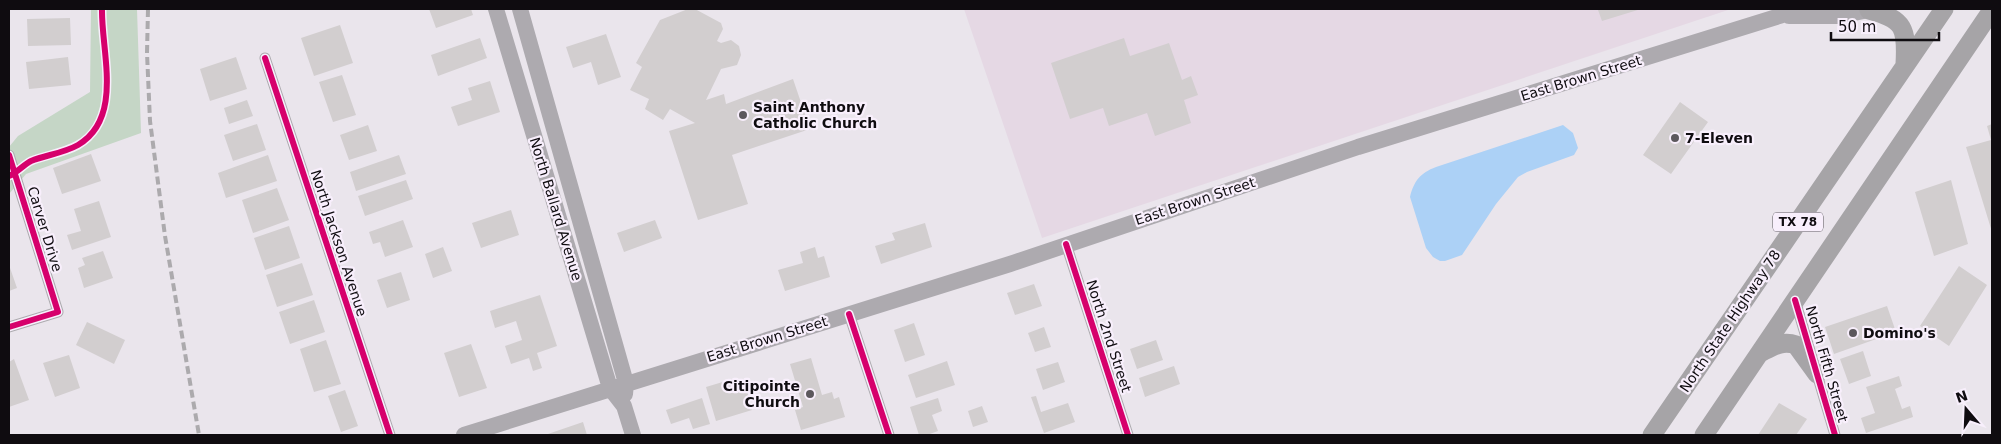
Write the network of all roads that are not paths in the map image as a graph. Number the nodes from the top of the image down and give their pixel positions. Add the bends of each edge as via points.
1 (496, 9) edge
2 (520, 9) edge
3 (1802, 9) edge
4 (1871, 9) edge
5 (1944, 9) edge
6 (1992, 10) edge
7 (1782, 16) junction
8 (265, 58) dead end
9 (1905, 64) junction
10 (9, 155) edge
11 (1066, 244) junction
12 (1795, 300) junction
13 (849, 314) junction
14 (9, 327) edge
15 (1759, 353) junction
16 (1817, 374) junction
17 (626, 383) junction
18 (610, 388) junction
19 (624, 406) junction
20 (390, 435) edge
21 (464, 435) edge
22 (633, 435) edge
23 (889, 435) edge
24 (1128, 435) edge
25 (1652, 435) edge
26 (1704, 435) edge
27 (1835, 435) edge

1 - 18 main road, North Ballard Avenue
2 - 17 main road, North Ballard Avenue
3 - 7 main road, East Brown Street
4 - 7 main road, East Brown Street via 1840,16
4 - 9 main road via 1898,22 1906,39
5 - 9 main road, North State Highway 78 / TX 78
6 - 12 main road, TX 78
7 - 11 main road, East Brown Street via 1358,147
8 - 20 street, North Jackson Avenue
9 - 25 main road, North State Highway 78 / TX 78
10 - 14 street, Carver Drive via 58,312
11 - 13 main road, East Brown Street
11 - 24 street, North 2nd Street
12 - 15 main road, TX 78
12 - 16 street, North Fifth Street
13 - 17 main road, East Brown Street
13 - 23 street
15 - 16 main road via 1779,343 1790,343 1801,350
15 - 26 main road, TX 78
16 - 27 street, North Fifth Street
17 - 18 main road, East Brown Street
17 - 19 main road, North Ballard Avenue
18 - 19 main road, North Ballard Avenue
18 - 21 main road, East Brown Street
19 - 22 main road, North Ballard Avenue

